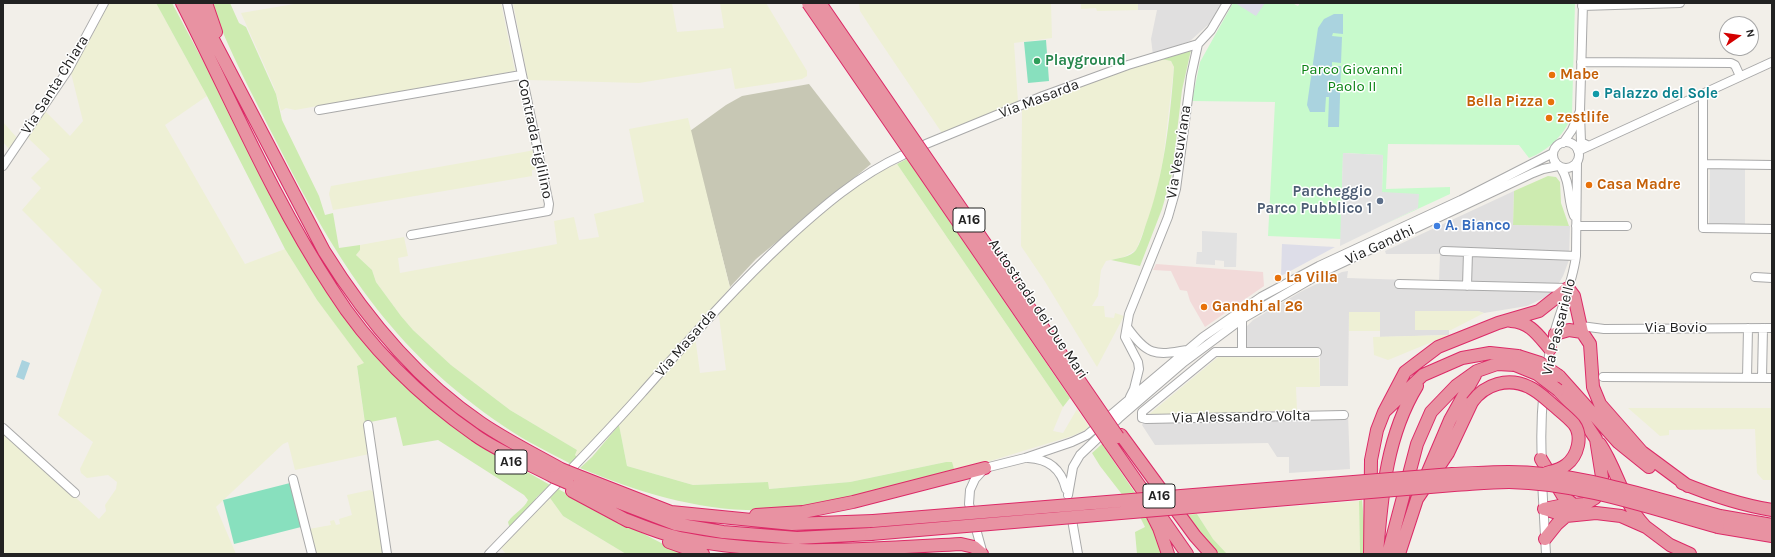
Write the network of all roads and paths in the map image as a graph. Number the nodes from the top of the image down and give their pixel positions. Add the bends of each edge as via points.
1 (104, 3) edge
2 (176, 3) edge
3 (182, 3) edge
4 (194, 3) edge
5 (206, 3) edge
6 (507, 3) edge
7 (808, 3) edge
8 (820, 3) edge
9 (1227, 3) edge
10 (1680, 3) edge
11 (1582, 4) edge
12 (202, 41) junction
13 (1198, 44) junction
14 (1581, 62) junction
15 (1772, 62) edge
16 (228, 71) junction
17 (521, 74) junction
18 (1740, 76) junction
19 (1702, 94) junction
20 (319, 110) dead end
21 (1580, 111) junction
22 (1563, 143) junction
23 (926, 144) dead end
24 (1589, 146) junction
25 (1578, 151) junction
26 (1553, 154) junction
27 (903, 155) dead end
28 (1577, 162) junction
29 (1703, 164) junction
30 (1772, 165) edge
31 (3, 166) edge
32 (1560, 167) junction
33 (1576, 223) junction
34 (1627, 226) dead end
35 (1772, 229) edge
36 (411, 235) dead end
37 (1444, 251) dead end
38 (1468, 252) junction
39 (1576, 256) junction
40 (1755, 278) dead end
41 (1772, 278) edge
42 (1399, 284) dead end
43 (1467, 286) junction
44 (1568, 288) junction
45 (1242, 319) junction
46 (1507, 320) junction
47 (1127, 327) junction
48 (1748, 328) junction
49 (1763, 328) junction
50 (1772, 328) edge
51 (1581, 329) junction
52 (1555, 334) junction
53 (1550, 349) junction
54 (1187, 350) junction
55 (1242, 352) junction
56 (1317, 352) dead end
57 (1517, 360) junction
58 (1477, 371) junction
59 (1423, 375) junction
60 (1603, 377) dead end
61 (1747, 378) junction
62 (1762, 378) junction
63 (1772, 378) edge
64 (1127, 401) junction
65 (1384, 412) junction
66 (1344, 415) dead end
67 (368, 425) dead end
68 (3, 428) edge
69 (1596, 438) junction
70 (1114, 440) junction
71 (1025, 458) junction
72 (1541, 460) junction
73 (985, 468) junction
74 (1543, 474) junction
75 (555, 475) junction
76 (293, 480) dead end
77 (569, 482) junction
78 (1688, 486) junction
79 (75, 493) dead end
80 (1068, 495) junction
81 (1417, 499) junction
82 (1575, 506) junction
83 (1544, 509) junction
84 (1772, 510) edge
85 (1566, 516) junction
86 (622, 518) junction
87 (714, 518) junction
88 (1719, 522) junction
89 (1772, 525) edge
90 (1646, 527) junction
91 (1772, 536) edge
92 (1546, 539) junction
93 (312, 554) edge
94 (387, 554) edge
95 (489, 554) edge
96 (703, 554) edge
97 (983, 554) edge
98 (1078, 554) edge
99 (1168, 554) edge
100 (1187, 554) edge
101 (1199, 554) edge
102 (1211, 554) edge
103 (1370, 554) edge
104 (1377, 554) edge
105 (1388, 554) edge
106 (1399, 554) edge
107 (1546, 554) edge
108 (1690, 554) edge

1 - 31 street, Via Santa Chiara via 68,70
2 - 12 highway via 186,22
3 - 12 highway
4 - 16 highway
5 - 16 highway
6 - 17 street, Contrada Figlilino
7 - 70 highway, Autostrada dei Due Mari / A16, bridge via 1066,379 1070,390
8 - 70 highway, Autostrada dei Due Mari / A16, bridge via 1082,384
9 - 13 street, Via Vesuviana via 1211,30
10 - 11 street
11 - 14 street
12 - 75 highway, A16 via 278,197 332,290 380,352 436,405 509,461
13 - 23 street, Via Masarda via 1128,65 1043,96
13 - 47 street, Via Vesuviana via 1191,76 1176,189 1168,217 1129,314
14 - 18 street via 1731,63 1735,65
14 - 21 street
15 - 18 street
16 - 75 highway via 324,251 345,285 392,345 445,397
17 - 20 street
17 - 36 street, Contrada Figlilino via 549,204 548,211
18 - 19 street
19 - 24 street
19 - 29 street
21 - 22 street
21 - 24 street via 1581,142
22 - 25 street via 1572,144
22 - 26 street via 1556,146
24 - 25 street
25 - 28 street, Via Passariello
26 - 32 street, Via Passariello via 1554,161
26 - 54 street, Via Gandhi via 1294,279 1236,314
27 - 95 street, Via Masarda via 882,164 855,182 808,219 753,270 593,448
28 - 32 street via 1572,167
28 - 33 street, Via Passariello
29 - 30 street
29 - 35 street via 1703,228
32 - 33 street, Via Passariello via 1568,181
32 - 45 street, Via Gandhi via 1533,173 1325,271
33 - 34 street
33 - 39 street, Via Passariello
37 - 38 street
38 - 39 street
38 - 43 street
39 - 44 street, Via Passariello
40 - 41 street
42 - 43 street
43 - 44 street
44 - 46 highway via 1539,311
44 - 51 highway via 1574,296
44 - 52 street, Via Passariello
45 - 55 street
45 - 80 street, Via Gandhi via 1184,362 1080,455 1073,467
46 - 53 highway via 1531,327
46 - 65 highway via 1438,347 1405,372
47 - 54 street via 1149,350 1166,354
47 - 64 street, Via Vesuviana via 1125,337 1139,369 1134,389
48 - 49 street, Via Bovio
48 - 51 street, Via Bovio
48 - 61 street
49 - 50 street, Via Bovio
49 - 62 street
51 - 52 highway
51 - 78 highway via 1590,344 1593,387 1600,404 1642,452
52 - 53 street, Via Passariello
53 - 72 street, Via Passariello via 1541,419
54 - 64 street, Via Gandhi
55 - 56 street
55 - 66 street, Via Alessandro Volta via 1215,352 1140,415 1146,419
57 - 58 highway
57 - 59 highway via 1490,353 1474,355
57 - 69 highway, bridge via 1558,390 1576,409
57 - 78 highway, bridge via 1540,364 1559,376 1618,442 1661,474
58 - 81 highway via 1450,420
58 - 105 highway via 1456,386 1431,412 1417,444
59 - 65 highway
59 - 104 highway via 1401,415 1388,456
60 - 61 street
61 - 62 street
62 - 63 street
64 - 71 street, Via Gandhi via 1087,435
65 - 103 highway via 1370,460
67 - 94 street
68 - 79 street
69 - 82 highway via 1602,468 1601,487 1595,498
69 - 90 highway via 1612,463 1634,513
70 - 99 highway via 1155,519
70 - 100 highway, Autostrada dei Due Mari / A16
70 - 101 highway, Autostrada dei Due Mari / A16
70 - 102 highway
71 - 73 street, Via Gandhi
71 - 80 street via 1036,458 1053,465 1062,476
72 - 82 highway via 1563,496
72 - 83 street, Via Passariello
73 - 87 highway via 853,502 803,512
73 - 97 street via 970,490 969,504
74 - 81 highway, bridge via 1558,470 1574,457 1579,439 1578,431 1570,419 1535,390 1517,383 1498,383 1478,394 1472,402 1455,440
74 - 87 highway, bridge via 1452,474 874,521 792,524
74 - 88 highway, bridge via 1589,481
75 - 77 highway, A16
75 - 77 highway, bridge
76 - 93 street
77 - 86 highway, A16
77 - 87 highway via 672,512
77 - 88 highway, bridge via 675,524 723,532 797,538 1510,482 1599,494
78 - 84 highway via 1740,503
80 - 98 street
81 - 106 highway
82 - 83 highway
83 - 85 highway
83 - 92 street, Via Passariello
85 - 90 highway via 1605,513 1621,516
85 - 92 highway
86 - 96 highway via 662,539
86 - 97 highway via 678,537 742,548 804,552 961,544
88 - 89 highway
88 - 91 highway
90 - 108 highway via 1670,545
92 - 107 street, Via Passariello

